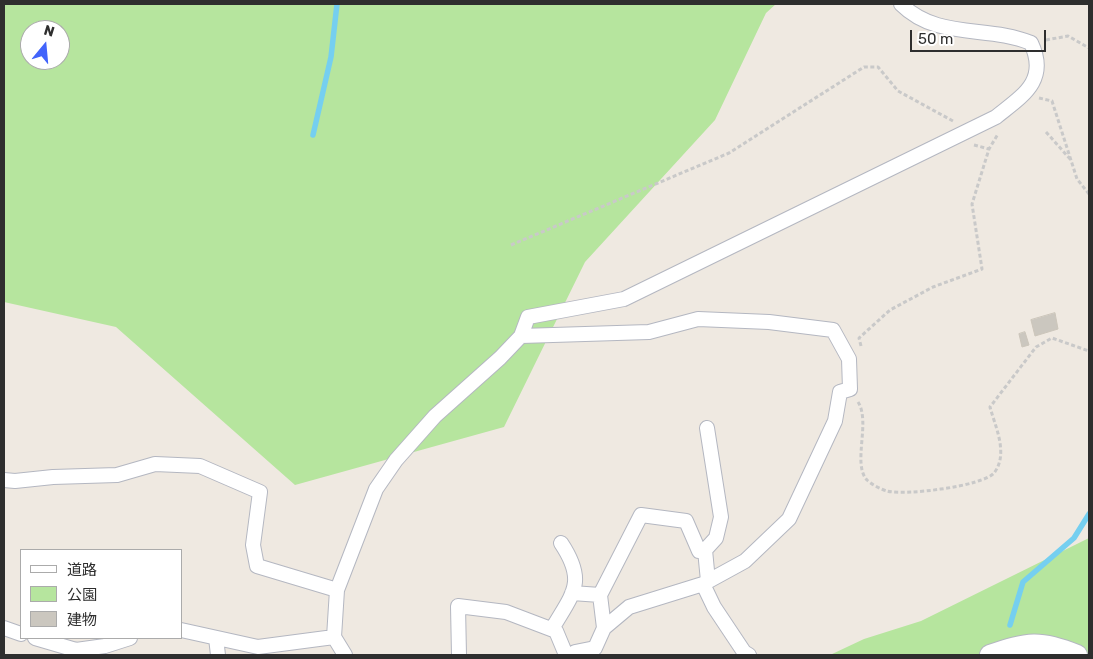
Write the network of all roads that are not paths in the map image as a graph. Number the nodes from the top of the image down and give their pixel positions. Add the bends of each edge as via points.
1 (901, 4) edge
2 (521, 336) junction
3 (708, 428) dead end
4 (4, 480) edge
5 (561, 543) dead end
6 (705, 550) junction
7 (705, 582) junction
8 (337, 590) junction
9 (572, 593) junction
10 (600, 595) junction
11 (4, 628) edge
12 (604, 628) junction
13 (552, 629) junction
14 (182, 630) edge
15 (20, 634) edge
16 (216, 638) junction
17 (334, 638) junction
18 (38, 639) edge
19 (127, 639) edge
20 (598, 652) edge
21 (218, 655) edge
22 (345, 655) edge
23 (460, 655) edge
24 (566, 655) edge
25 (572, 655) edge
26 (749, 655) edge
27 (990, 655) edge
28 (1078, 655) edge

1 - 2 street via 931,24 1015,36 1031,43 1037,71 1034,81 1024,94 996,117 624,299 528,317
2 - 7 street via 649,332 698,319 770,322 833,330 849,359 850,389 840,392 835,421 789,519 745,561
2 - 8 street via 435,416 396,460 376,489
3 - 6 street via 721,517 716,538
4 - 8 street via 117,475 155,464 200,466 260,492 253,545 257,566
5 - 9 street via 573,560 577,582
6 - 7 street
6 - 10 street via 699,551 686,521 642,515
7 - 12 street via 629,607
7 - 26 street via 714,608
8 - 17 street
9 - 10 street
9 - 13 street
10 - 12 street
11 - 15 street
12 - 20 street
13 - 23 street via 506,612 458,606
13 - 24 street via 556,631
14 - 16 street
16 - 17 street via 258,647
16 - 21 street
17 - 22 street
18 - 19 street via 76,650
20 - 25 street via 575,652
27 - 28 main road via 1034,643

